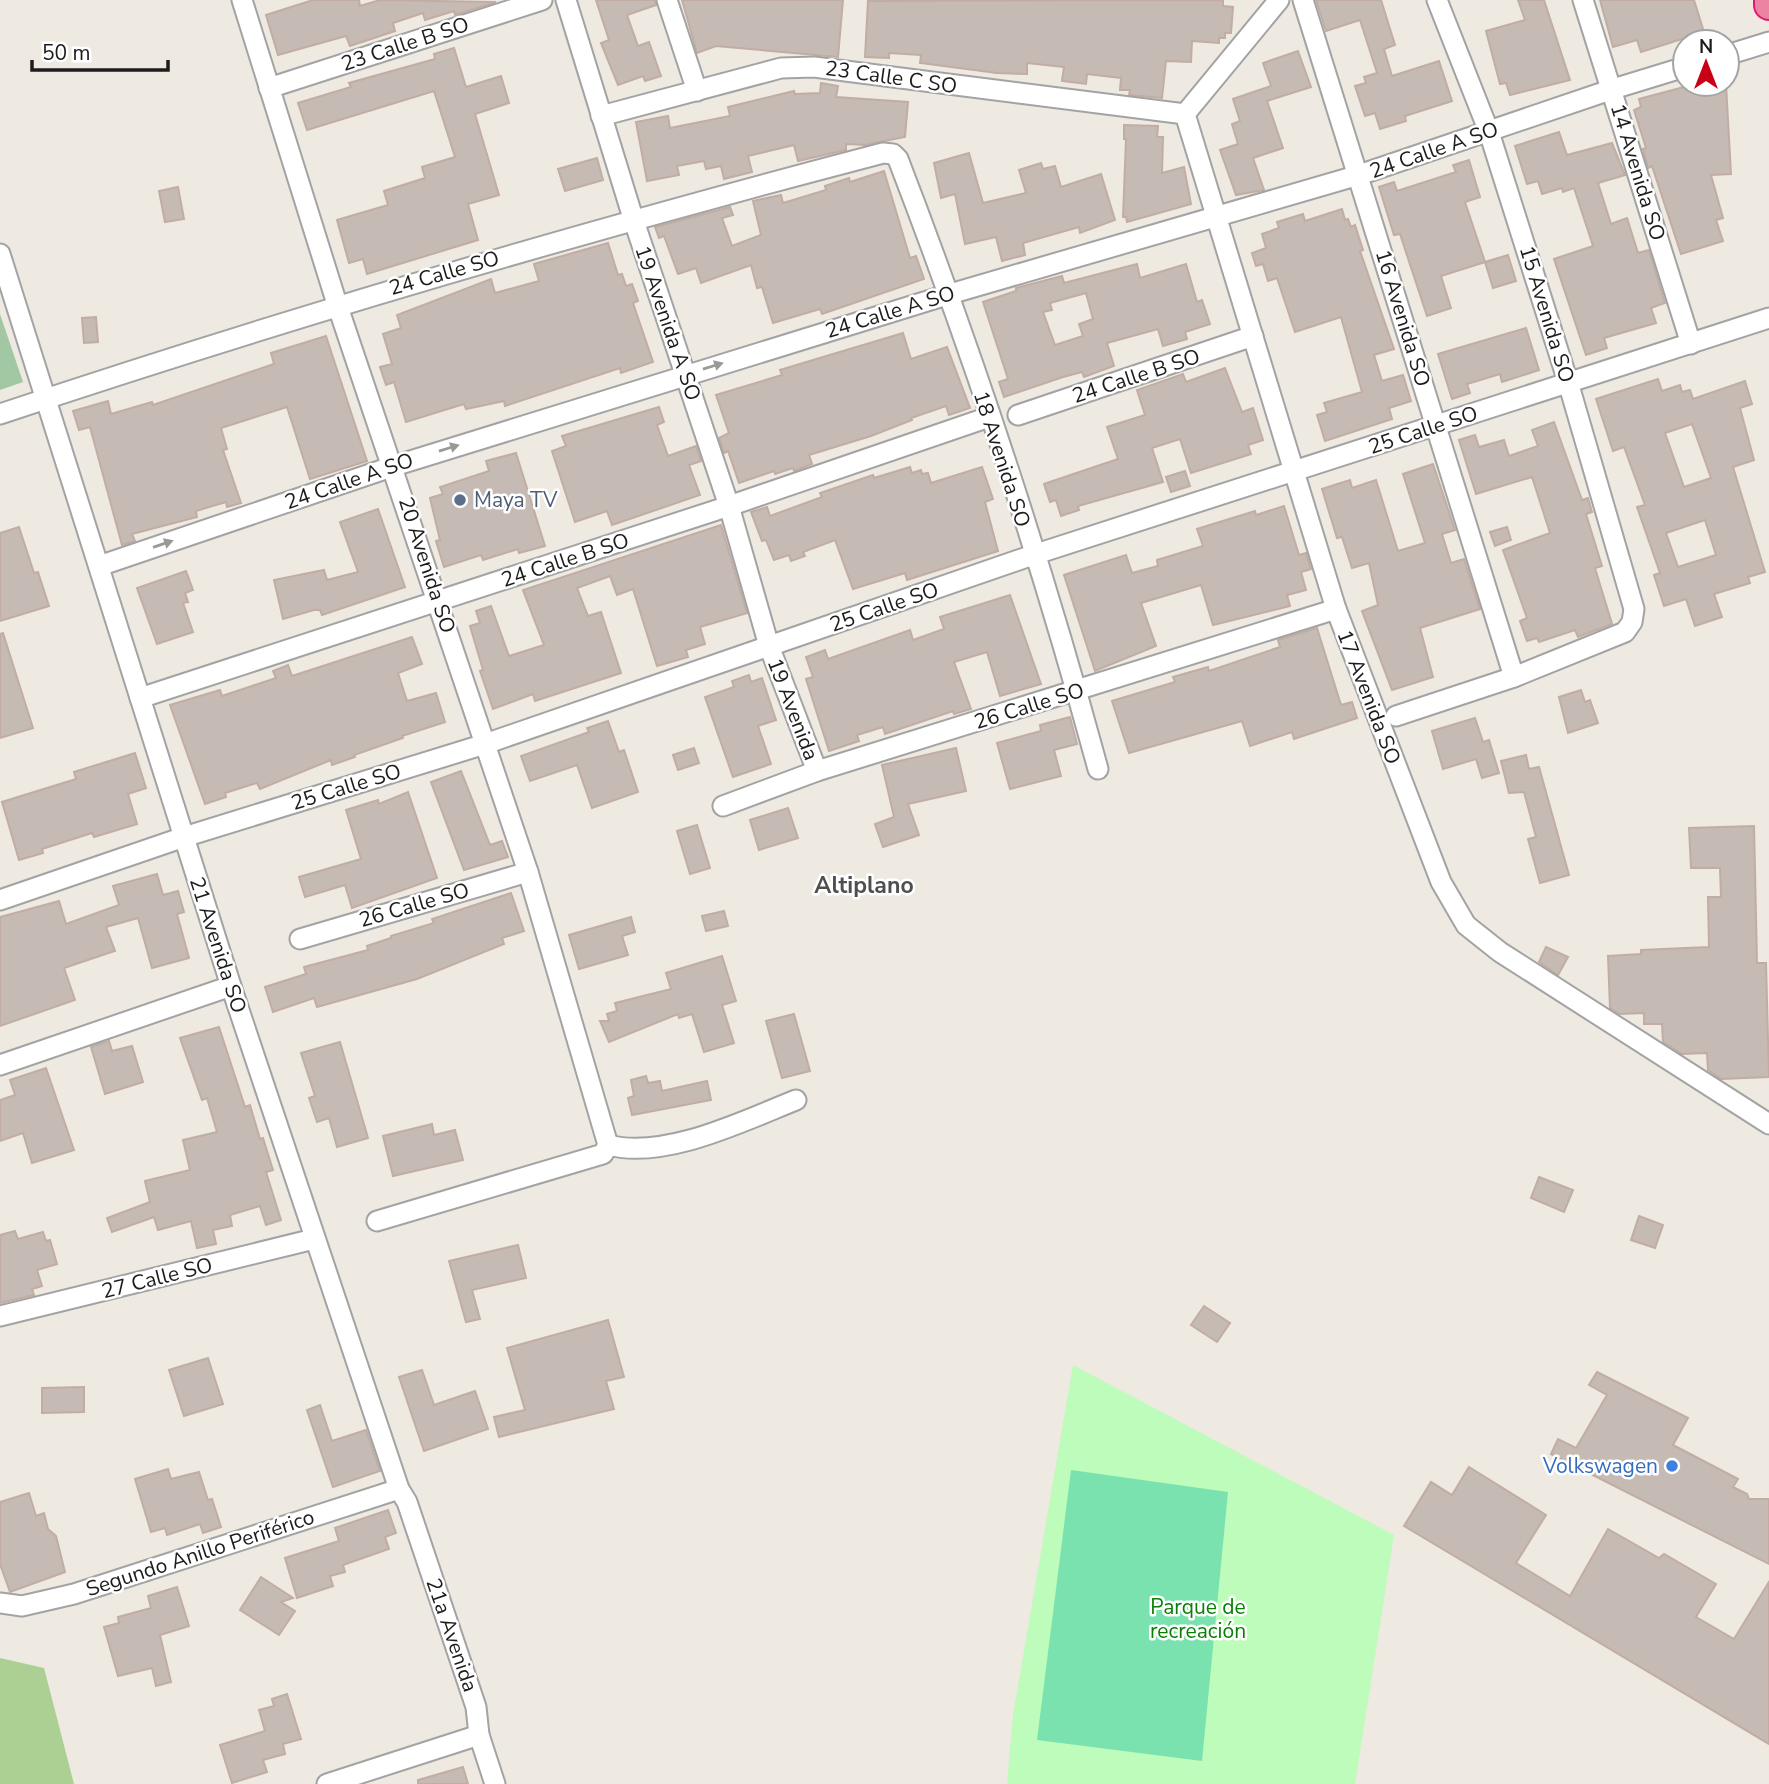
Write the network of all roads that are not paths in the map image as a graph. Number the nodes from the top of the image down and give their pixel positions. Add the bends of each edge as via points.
1 (242, 0) edge
2 (542, 0) edge
3 (566, 0) edge
4 (667, 0) edge
5 (1279, 0) edge
6 (1303, 0) edge
7 (1437, 0) edge
8 (1583, 0) edge
9 (1769, 0) edge
10 (1769, 5) edge
11 (1769, 42) edge
12 (1741, 51) edge
13 (1671, 71) edge
14 (269, 88) junction
15 (1612, 89) junction
16 (697, 91) junction
17 (1185, 114) junction
18 (601, 116) junction
19 (1489, 132) junction
20 (893, 154) joint
21 (1359, 176) junction
22 (1214, 217) junction
23 (633, 218) junction
24 (0, 254) edge
25 (950, 294) junction
26 (337, 304) junction
27 (1769, 318) edge
28 (1253, 336) junction
29 (1691, 344) junction
30 (686, 374) junction
31 (1568, 382) junction
32 (47, 399) junction
33 (0, 414) edge
34 (1018, 415) dead end
35 (989, 417) junction
36 (1437, 425) junction
37 (394, 466) junction
38 (1294, 473) junction
39 (729, 506) junction
40 (1033, 555) junction
41 (99, 566) junction
42 (439, 601) junction
43 (1336, 609) junction
44 (769, 646) junction
45 (1514, 677) junction
46 (1077, 691) junction
47 (140, 698) junction
48 (1396, 716) dead end
49 (485, 744) junction
50 (1098, 769) dead end
51 (817, 771) junction
52 (723, 806) dead end
53 (184, 837) junction
54 (528, 872) junction
55 (0, 900) edge
56 (300, 939) dead end
57 (231, 986) junction
58 (0, 1065) edge
59 (796, 1100) dead end
60 (1769, 1124) edge
61 (606, 1139) junction
62 (377, 1221) dead end
63 (314, 1239) junction
64 (0, 1317) edge
65 (399, 1489) junction
66 (0, 1603) edge
67 (479, 1735) junction
68 (327, 1784) edge
69 (495, 1784) edge

1 - 14 street, 20 Avenida SO
2 - 14 street, 23 Calle B SO
3 - 18 street, 19 Avenida A SO
4 - 16 street
5 - 17 street
6 - 21 street, 16 Avenida SO
7 - 19 street, 15 Avenida SO
8 - 15 street, 14 Avenida SO
9 - 10 highway
11 - 12 street
13 - 15 street, 24 Calle A SO
14 - 26 street, 20 Avenida SO
15 - 19 street, 24 Calle A SO
15 - 29 street, 14 Avenida SO
16 - 17 street, 23 Calle C SO via 781,68 814,66
16 - 18 street, 23 Calle C SO
17 - 22 street, 17 Avenida SO
18 - 23 street, 19 Avenida A SO
19 - 21 street, 24 Calle A SO
19 - 31 street, 15 Avenida SO
20 - 23 street, 24 Calle SO
20 - 25 street, 18 Avenida SO
21 - 22 street, 24 Calle A SO
21 - 36 street, 16 Avenida SO
22 - 25 street, 24 Calle A SO
22 - 28 street, 17 Avenida SO
23 - 26 street, 24 Calle SO
23 - 30 street, 19 Avenida A SO
24 - 32 street
30 -> 25 street, 24 Calle A SO
25 - 35 street, 18 Avenida SO
26 - 32 street, 24 Calle SO
26 - 37 street, 20 Avenida SO
27 - 29 street, 25 Calle SO
28 - 34 street, 24 Calle B SO
28 - 38 street, 17 Avenida SO
29 - 31 street, 25 Calle SO
37 -> 30 street, 24 Calle A SO
30 - 39 street, 19 Avenida A SO
31 - 36 street, 25 Calle SO
31 - 45 street, 15 Avenida SO via 1634,608 1632,622 1625,632
32 - 33 street, 24 Calle SO
32 - 41 street, 21 Avenida SO
35 - 39 street, 24 Calle B SO
35 - 40 street, 18 Avenida SO
36 - 38 street, 25 Calle SO
36 - 45 street, 16 Avenida SO
41 -> 37 street, 24 Calle A SO
37 - 42 street, 20 Avenida SO
38 - 40 street, 25 Calle SO
38 - 43 street, 17 Avenida SO
39 - 42 street, 24 Calle B SO
39 - 44 street, 19 Avenida A SO
40 - 44 street, 25 Calle SO
40 - 46 street, 18 Avenida SO
41 - 47 street, 21 Avenida SO
42 - 47 street, 24 Calle B SO
42 - 49 street, 20 Avenida SO
43 - 46 street, 26 Calle SO
43 - 60 street, 17 Avenida SO via 1441,882 1466,925 1500,952
44 - 49 street, 25 Calle SO
44 - 51 street, 19 Avenida
45 - 48 street
46 - 50 street, 18 Avenida SO
46 - 51 street, 26 Calle SO
47 - 53 street, 21 Avenida SO
49 - 53 street, 25 Calle SO
49 - 54 street, 20 Avenida SO
51 - 52 street, 26 Calle SO
53 - 55 street, 25 Calle SO
53 - 57 street, 21 Avenida SO
54 - 56 street, 26 Calle SO
54 - 61 street, 20 Avenida SO
57 - 58 street
57 - 63 street, 21 Avenida SO
59 - 61 street via 712,1133 650,1147 621,1149
61 - 62 street via 603,1154
63 - 64 street, 27 Calle SO
63 - 65 street, 21 Avenida SO
65 - 66 street, Segundo Anillo Periférico via 74,1594 22,1606
65 - 67 street, 21a Avenida via 476,1707
67 - 68 street
67 - 69 street, 21a Avenida

